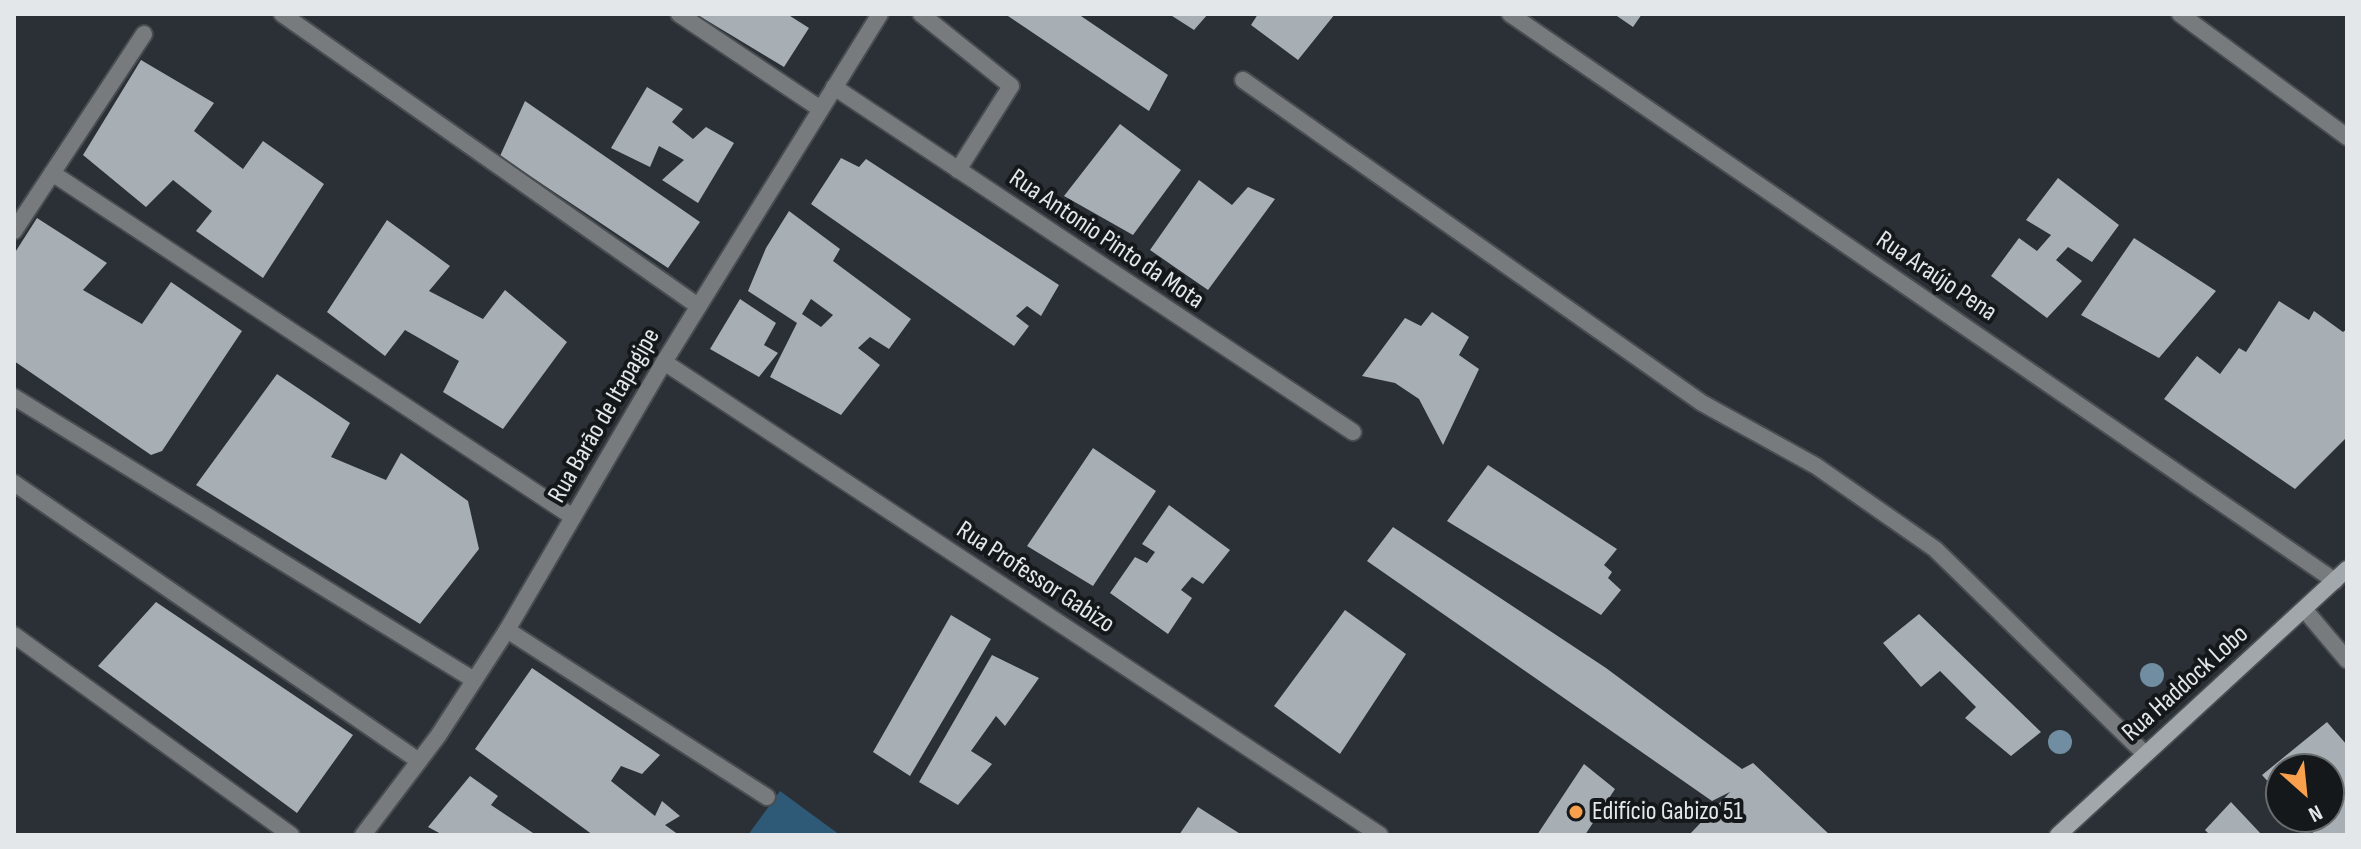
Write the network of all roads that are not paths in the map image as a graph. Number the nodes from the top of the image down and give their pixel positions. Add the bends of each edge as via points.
1 (282, 14) edge
2 (679, 14) edge
3 (880, 14) edge
4 (921, 14) edge
5 (1510, 14) edge
6 (2180, 14) edge
7 (144, 34) dead end
8 (1243, 80) dead end
9 (834, 87) junction
10 (819, 108) junction
11 (2347, 137) edge
12 (958, 170) junction
13 (52, 173) junction
14 (14, 231) edge
15 (698, 306) junction
16 (664, 362) junction
17 (14, 397) edge
18 (1353, 432) dead end
19 (14, 483) edge
20 (573, 517) junction
21 (2341, 575) edge
22 (2304, 609) junction
23 (507, 630) junction
24 (14, 635) edge
25 (2347, 660) edge
26 (474, 680) junction
27 (2144, 753) junction
28 (419, 761) junction
29 (767, 797) dead end
30 (2067, 832) edge
31 (291, 835) edge
32 (363, 835) edge
33 (1380, 835) edge

1 - 15 street
2 - 10 street
3 - 9 street, Rua Barão de Itapagipe
4 - 12 street via 1011,86
5 - 21 street, Rua Araújo Pena
6 - 11 street
7 - 13 street
8 - 27 street via 1702,403 1816,466 1935,549
9 - 10 street, Rua Barão de Itapagipe
9 - 12 street, Rua Antonio Pinto da Mota
10 - 15 street, Rua Barão de Itapagipe
12 - 18 street, Rua Antonio Pinto da Mota
13 - 14 street
13 - 20 street
15 - 16 street, Rua Barão de Itapagipe
16 - 20 street, Rua Barão de Itapagipe
16 - 33 street, Rua Professor Gabizo
17 - 26 street
19 - 28 street
20 - 23 street, Rua Barão de Itapagipe
21 - 22 main road, Rua Haddock Lobo
22 - 25 street
22 - 27 main road, Rua Haddock Lobo
23 - 26 street, Rua Barão de Itapagipe
23 - 29 street
24 - 31 street
26 - 28 street, Rua Barão de Itapagipe
27 - 30 main road, Rua Haddock Lobo
28 - 32 street, Rua Barão de Itapagipe

